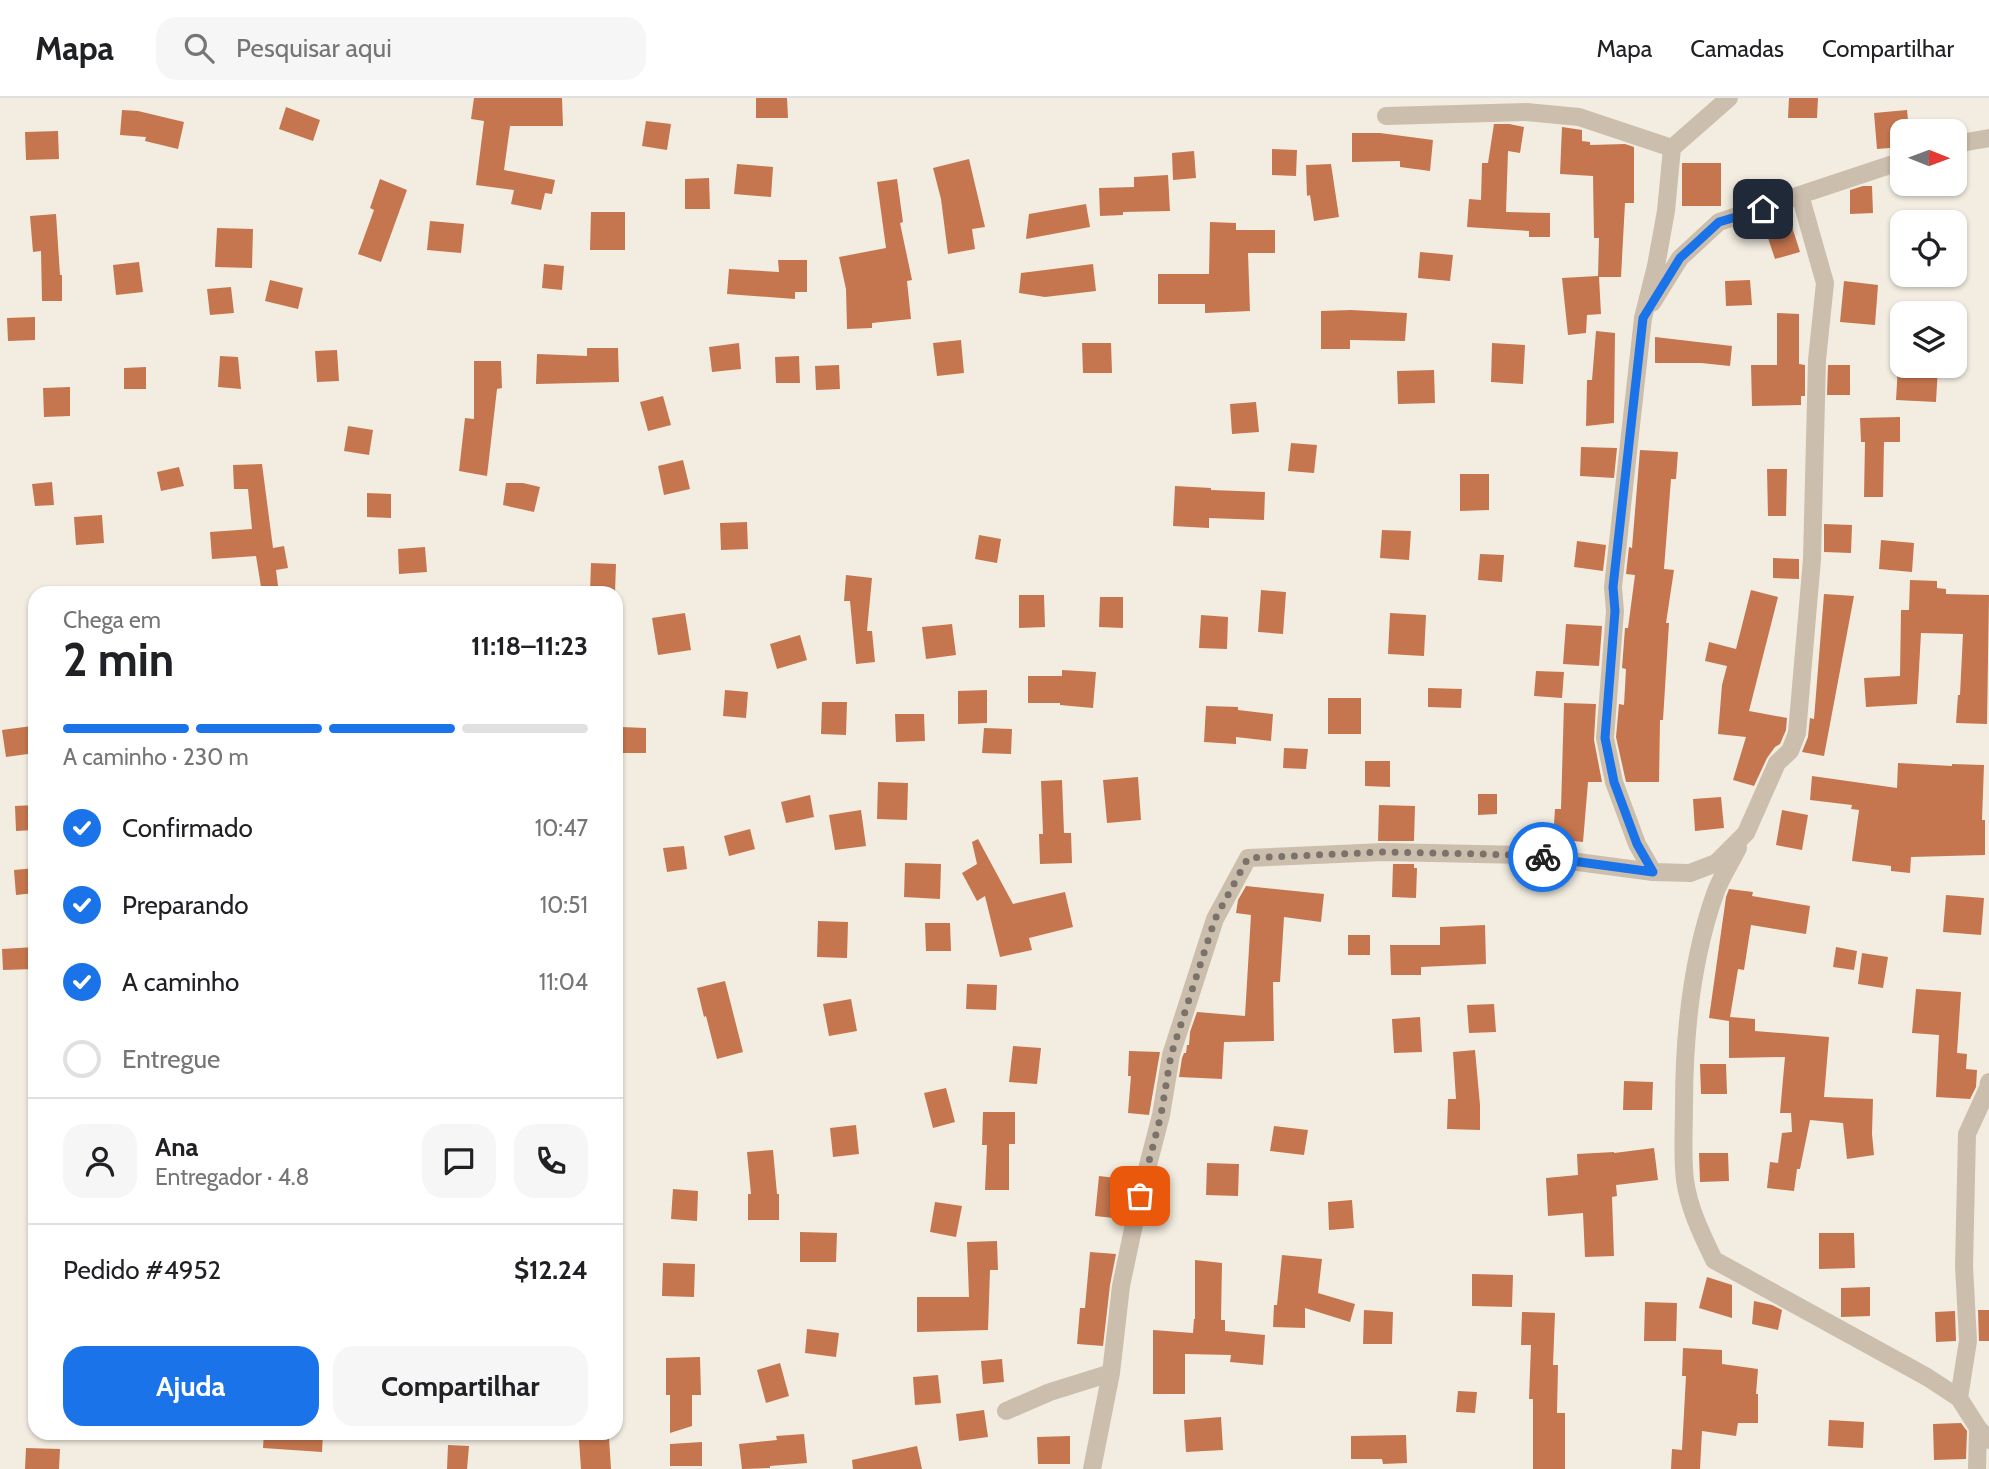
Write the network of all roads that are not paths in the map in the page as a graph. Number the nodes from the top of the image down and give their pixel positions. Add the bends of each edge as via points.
1 (1729, 98) edge
2 (1385, 116) dead end
3 (1989, 138) edge
4 (1967, 142) edge
5 (1672, 148) junction
6 (1890, 165) edge
7 (1800, 195) junction
8 (1643, 318) junction
9 (1746, 833) junction
10 (1653, 872) junction
11 (1989, 1082) edge
12 (1111, 1373) junction
13 (1959, 1398) junction
14 (1006, 1411) dead end
15 (1983, 1434) edge
16 (1092, 1469) edge
17 (1977, 1469) edge

1 - 5 street
2 - 5 street via 1526,112 1579,117
3 - 4 street
5 - 8 street via 1666,211
6 - 7 street
7 - 8 street via 1719,222 1680,258
7 - 9 street via 1825,283 1817,360 1812,559 1797,733 1790,751 1777,763
8 - 10 street via 1613,587 1605,738 1614,782 1637,844
9 - 10 street via 1716,863 1690,873
9 - 13 street via 1717,888 1700,941 1690,996 1684,1132 1686,1181 1696,1224 1714,1260
10 - 12 street via 1525,855 1384,852 1248,858 1215,919 1171,1055 1121,1286
11 - 13 street via 1967,1134 1964,1266 1968,1342
12 - 14 street
12 - 16 street
13 - 15 street
15 - 17 street

